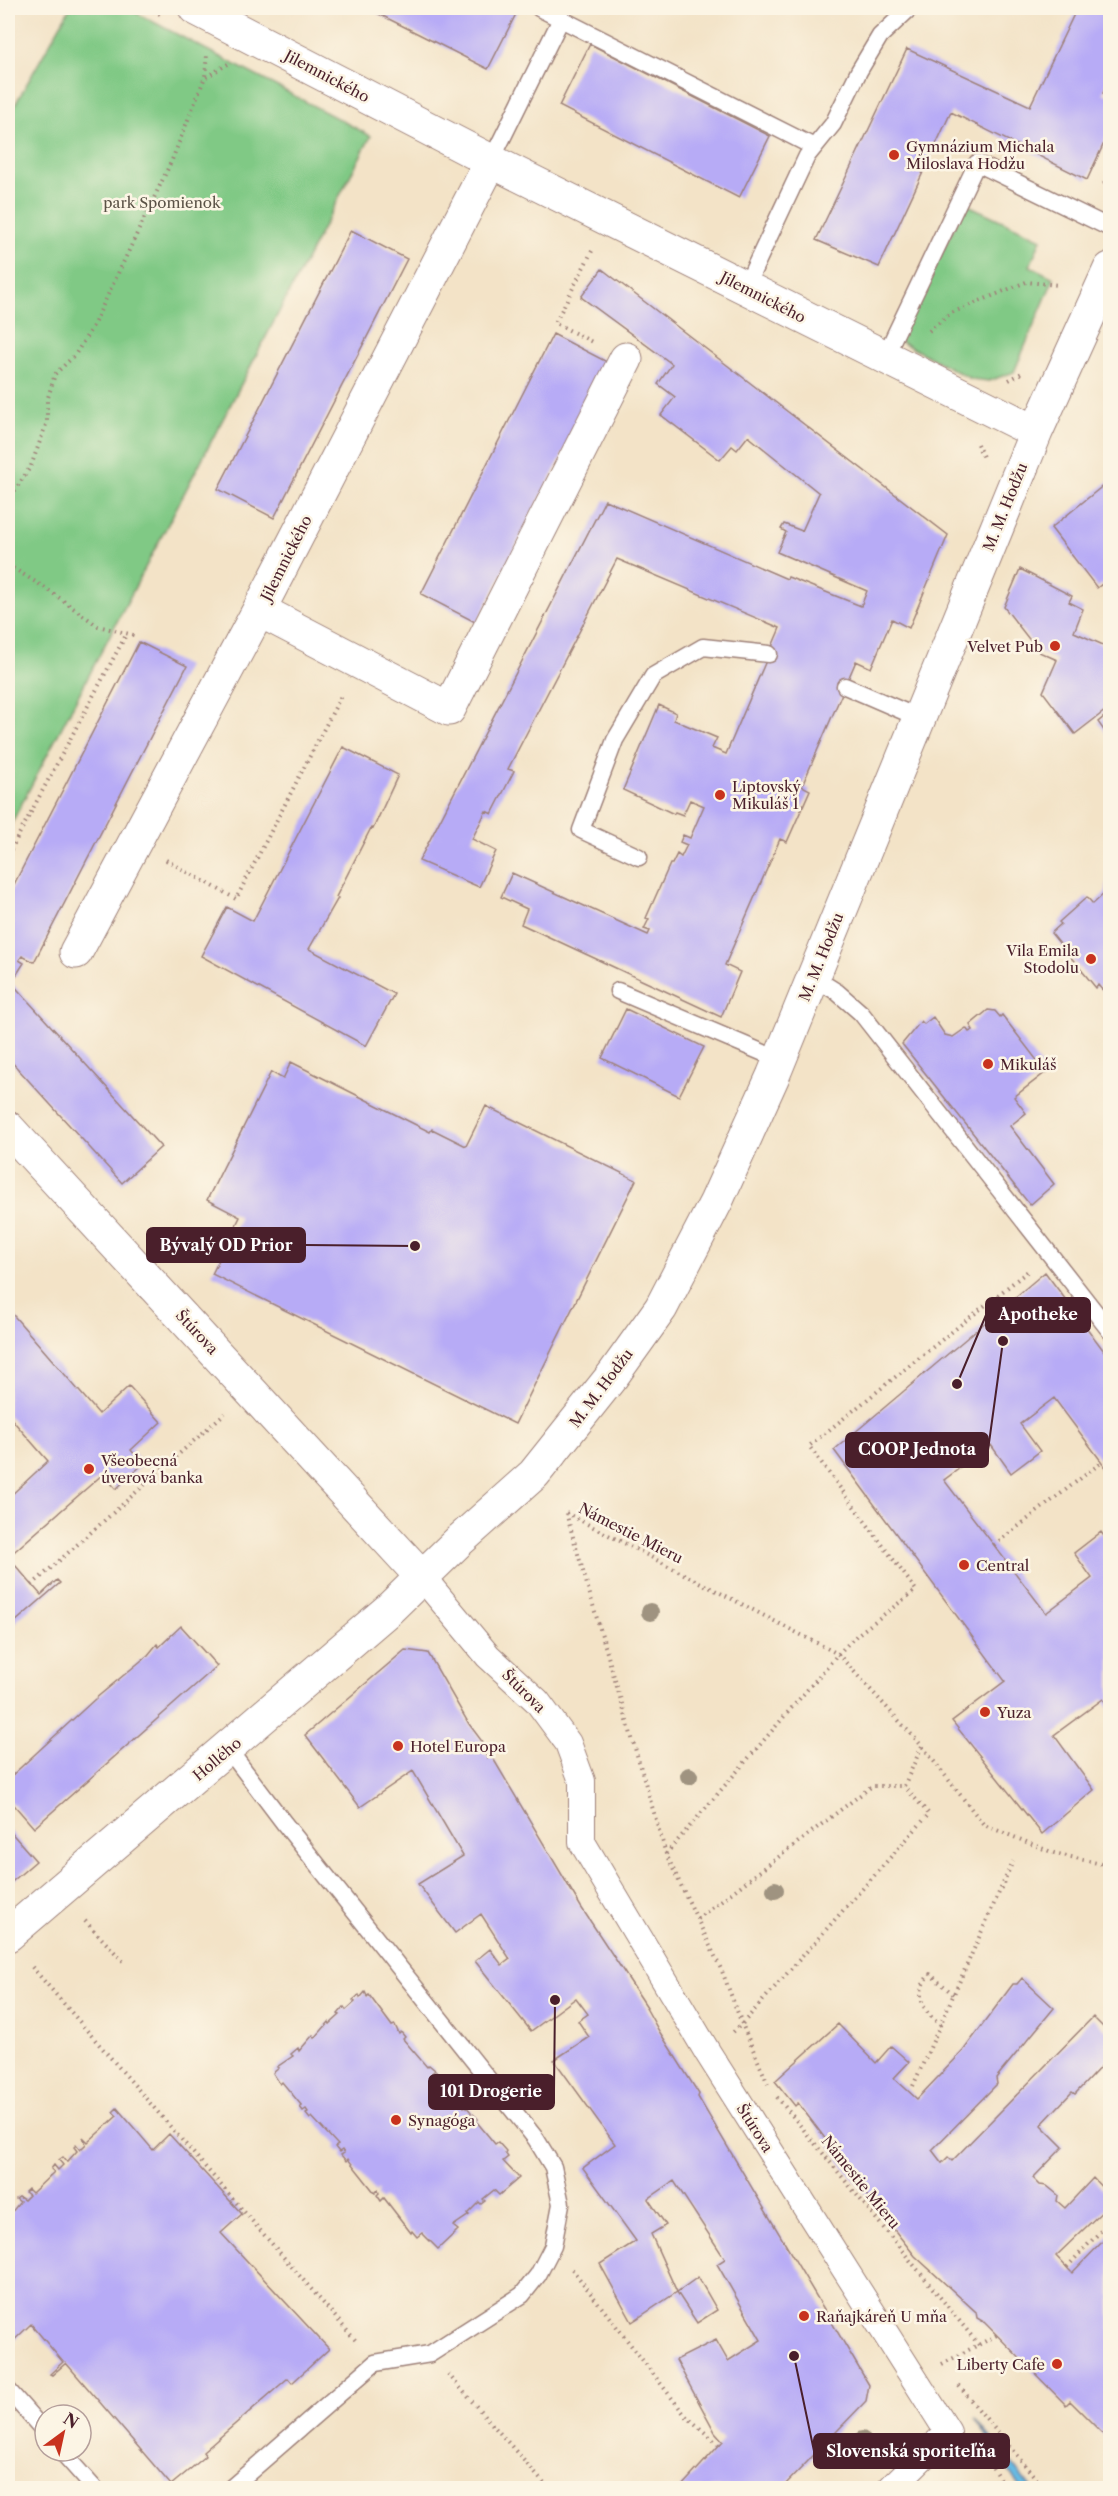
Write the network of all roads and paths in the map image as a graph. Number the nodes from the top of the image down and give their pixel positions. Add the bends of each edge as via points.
1 (195, 8) edge
2 (539, 8) edge
3 (910, 8) edge
4 (235, 16) edge
5 (561, 19) junction
6 (208, 48) dead end
7 (814, 147) junction
8 (491, 161) junction
9 (1110, 170) edge
10 (1104, 184) dead end
11 (1110, 228) edge
12 (597, 242) dead end
13 (1110, 269) edge
14 (1059, 285) dead end
15 (745, 288) junction
16 (924, 335) dead end
17 (884, 358) junction
18 (626, 360) joint
19 (1036, 432) junction
20 (8, 501) edge
21 (8, 565) edge
22 (259, 610) junction
23 (127, 633) junction
24 (138, 636) dead end
25 (769, 654) dead end
26 (359, 662) junction
27 (845, 686) dead end
28 (919, 718) junction
29 (134, 843) junction
30 (8, 855) edge
31 (639, 857) dead end
32 (76, 952) dead end
33 (813, 978) junction
34 (618, 991) dead end
35 (780, 1060) junction
36 (8, 1128) edge
37 (1050, 1254) junction
38 (1110, 1330) edge
39 (225, 1413) dead end
40 (1102, 1462) dead end
41 (994, 1545) dead end
42 (423, 1578) junction
43 (32, 1584) dead end
44 (838, 1654) junction
45 (922, 1746) junction
46 (228, 1749) junction
47 (904, 1786) junction
48 (666, 1854) junction
49 (1013, 1861) dead end
50 (1110, 1866) edge
51 (697, 1919) junction
52 (84, 1921) dead end
53 (8, 1935) edge
54 (123, 1961) dead end
55 (32, 1967) dead end
56 (954, 1995) junction
57 (742, 2024) junction
58 (941, 2025) junction
59 (708, 2053) junction
60 (914, 2086) dead end
61 (1110, 2221) edge
62 (553, 2246) junction
63 (1067, 2267) dead end
64 (997, 2335) dead end
65 (979, 2344) junction
66 (893, 2348) junction
67 (430, 2354) junction
68 (375, 2363) junction
69 (942, 2364) junction
70 (949, 2373) dead end
71 (956, 2382) dead end
72 (8, 2390) edge
73 (33, 2418) edge
74 (948, 2432) junction
75 (719, 2445) dead end
76 (72, 2463) edge
77 (94, 2488) edge
78 (231, 2488) edge
79 (548, 2488) edge
80 (891, 2488) edge
81 (1005, 2488) edge
82 (1044, 2488) edge

1 - 4 street, Jilemnického
2 - 5 lane
3 - 7 lane via 880,36 833,124
4 - 8 street, Jilemnického
5 - 7 lane
5 - 8 lane
6 - 20 path via 205,77 172,160 94,324 75,355 55,374 47,401 47,422 31,466
7 - 15 lane
8 - 15 street, Jilemnického
8 - 22 street, Jilemnického
9 - 10 path
11 - 17 lane via 977,163
12 - 18 path via 555,323
13 - 19 street, M. M. Hodžu
14 - 16 path via 1026,282 951,313
15 - 17 street, Jilemnického
17 - 19 street, Jilemnického
18 - 26 street via 449,709
19 - 28 street, M. M. Hodžu
21 - 23 path via 98,626
22 - 26 street
22 - 29 street, Jilemnického
23 - 24 path
23 - 30 path
25 - 31 lane via 703,648 653,675 615,740 581,830
26 - 29 path via 236,899
27 - 28 lane
28 - 33 street, M. M. Hodžu
29 - 32 street, Jilemnického
33 - 35 street, M. M. Hodžu
33 - 37 lane via 861,1013
34 - 35 lane
35 - 42 street, M. M. Hodžu via 716,1202 661,1308 534,1474
36 - 42 street, Štúrova
37 - 38 lane
37 - 44 path via 809,1446 916,1590
39 - 43 path
40 - 41 path
42 - 46 street, Hollého
42 - 59 street, Štúrova via 488,1656 537,1701 568,1743 582,1781 582,1842
44 - 45 path, Námestie Mieru
44 - 48 path
44 - 48 path, Námestie Mieru via 566,1513
45 - 47 path
45 - 50 path, Námestie Mieru via 984,1825 1054,1853
46 - 53 street, Hollého
46 - 62 lane via 536,2139 553,2167 561,2204
47 - 51 path via 872,1786
47 - 57 path via 929,1814
48 - 51 path, Námestie Mieru
49 - 56 path
51 - 57 path, Námestie Mieru
52 - 54 path
55 - 68 path
56 - 58 path
56 - 58 path via 930,1974 921,1986 926,2013
57 - 59 path
57 - 65 path, Námestie Mieru via 770,2088
58 - 60 path
59 - 66 street, Štúrova
61 - 63 path
62 - 67 lane via 522,2295
62 - 75 path via 686,2415
64 - 65 path
65 - 69 path
66 - 69 path
66 - 74 street, Štúrova
67 - 68 lane
67 - 79 path
68 - 78 lane
69 - 70 path
71 - 82 path
72 - 73 lane
74 - 80 street
74 - 81 path via 976,2442
76 - 77 lane

